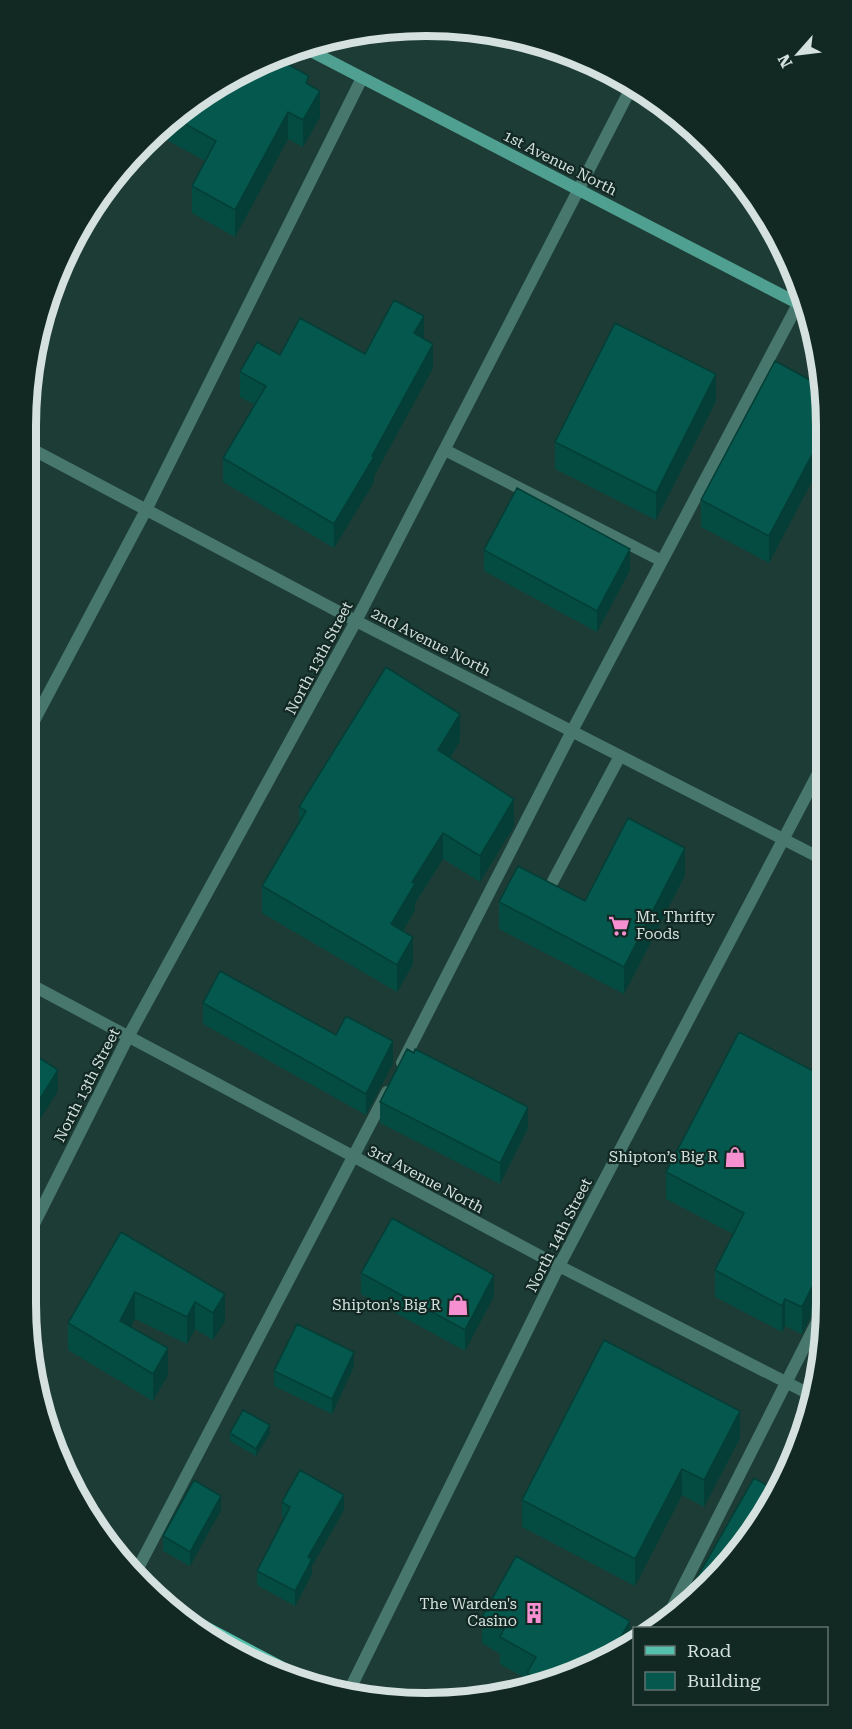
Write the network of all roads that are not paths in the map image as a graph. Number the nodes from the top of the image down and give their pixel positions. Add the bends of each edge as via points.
1 (314, 53) edge
2 (362, 78) junction
3 (628, 93) edge
4 (578, 189) junction
5 (796, 303) edge
6 (799, 312) edge
7 (445, 450) junction
8 (36, 451) edge
9 (146, 510) junction
10 (662, 561) junction
11 (356, 621) junction
12 (36, 717) edge
13 (572, 731) junction
14 (620, 756) junction
15 (816, 777) edge
16 (783, 838) junction
17 (816, 856) edge
18 (553, 881) edge
19 (36, 987) edge
20 (128, 1038) junction
21 (353, 1158) junction
22 (36, 1220) edge
23 (559, 1266) junction
24 (815, 1325) edge
25 (785, 1382) junction
26 (806, 1393) edge
27 (138, 1566) edge
28 (675, 1603) edge
29 (351, 1686) edge

1 - 2 main road, 1st Avenue North
2 - 4 main road, 1st Avenue North
2 - 9 street
3 - 4 street, North 13th Street
4 - 5 main road, 1st Avenue North
4 - 7 street, North 13th Street
6 - 10 street
7 - 10 street
7 - 11 street, North 13th Street
8 - 9 street, 2nd Avenue North
9 - 11 street, 2nd Avenue North
9 - 12 street
10 - 13 street
11 - 13 street, 2nd Avenue North
11 - 20 street, North 13th Street
13 - 14 street, 2nd Avenue North
13 - 21 street
14 - 16 street, 2nd Avenue North
14 - 18 street
15 - 16 street, North 14th Street
16 - 17 street, 2nd Avenue North
16 - 23 street, North 14th Street
19 - 20 street, 3rd Avenue North
20 - 21 street, 3rd Avenue North
20 - 22 street, North 13th Street
21 - 23 street, 3rd Avenue North
21 - 27 street
23 - 25 street, 3rd Avenue North
23 - 29 street, North 14th Street
24 - 25 street
25 - 26 street, 3rd Avenue North
25 - 28 street

